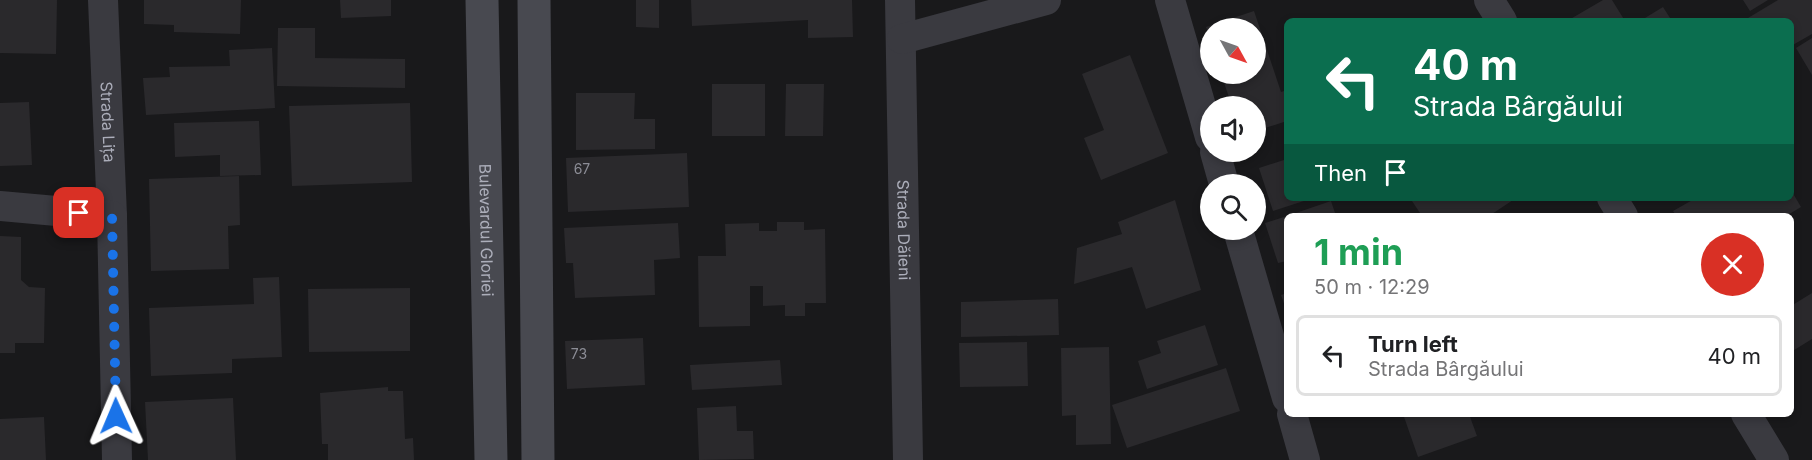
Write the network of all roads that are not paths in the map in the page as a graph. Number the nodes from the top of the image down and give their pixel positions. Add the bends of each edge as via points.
1 (103, 0) edge
2 (482, 0) edge
3 (534, 0) edge
4 (900, 0) edge
5 (1046, 0) edge
6 (1170, 0) edge
7 (1489, 0) edge
8 (1500, 18) edge
9 (902, 39) junction
10 (1200, 103) edge
11 (0, 206) edge
12 (112, 216) junction
13 (1241, 240) edge
14 (1284, 388) edge
15 (1293, 417) edge
16 (1748, 417) edge
17 (117, 460) edge
18 (491, 460) edge
19 (538, 460) edge
20 (908, 460) edge
21 (1305, 460) edge
22 (1774, 460) edge

1 - 12 street, Strada Lița
2 - 18 street, Bulevardul Gloriei
3 - 19 street
4 - 9 street, Strada Dăieni
5 - 9 street
6 - 10 street
7 - 8 street
9 - 20 street, Strada Dăieni
11 - 12 street
12 - 17 street, Strada Lița
13 - 14 street
15 - 21 street
16 - 22 street

